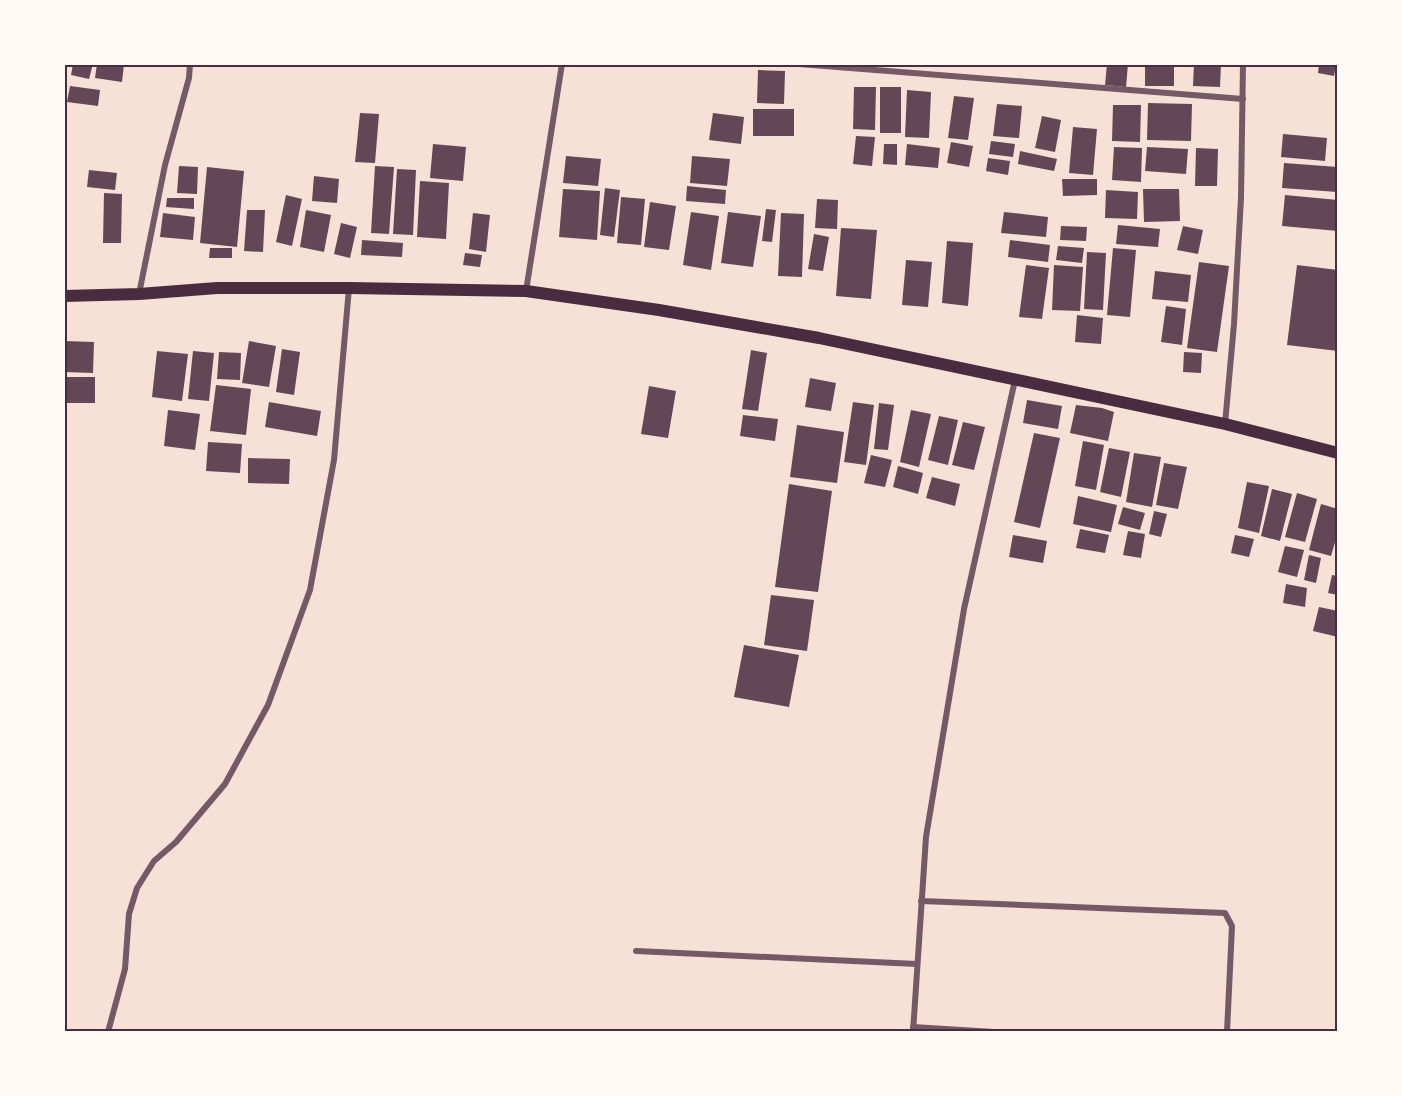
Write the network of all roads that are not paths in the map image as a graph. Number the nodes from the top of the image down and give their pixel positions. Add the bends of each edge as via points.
1 (190, 64) edge
2 (562, 64) edge
3 (799, 64) edge
4 (1243, 64) edge
5 (1243, 99) junction
6 (349, 288) junction
7 (526, 291) junction
8 (139, 294) junction
9 (64, 296) edge
10 (1015, 379) junction
11 (1226, 424) junction
12 (1338, 453) edge
13 (921, 901) junction
14 (636, 951) dead end
15 (917, 964) junction
16 (913, 1029) edge
17 (108, 1032) edge
18 (994, 1032) edge
19 (1227, 1032) edge

1 - 8 street
2 - 7 street
3 - 5 street
4 - 5 street
5 - 11 street via 1241,198
6 - 7 main road
6 - 8 main road via 217,288
6 - 17 street via 334,460 310,590 268,705 225,784 176,842 154,861 137,888 129,914 126,969
7 - 10 main road via 819,338
8 - 9 main road
10 - 11 main road
10 - 13 street via 964,609 926,837
11 - 12 main road
13 - 15 street
13 - 19 street via 1225,913 1232,926
14 - 15 street
15 - 16 street
16 - 18 street

